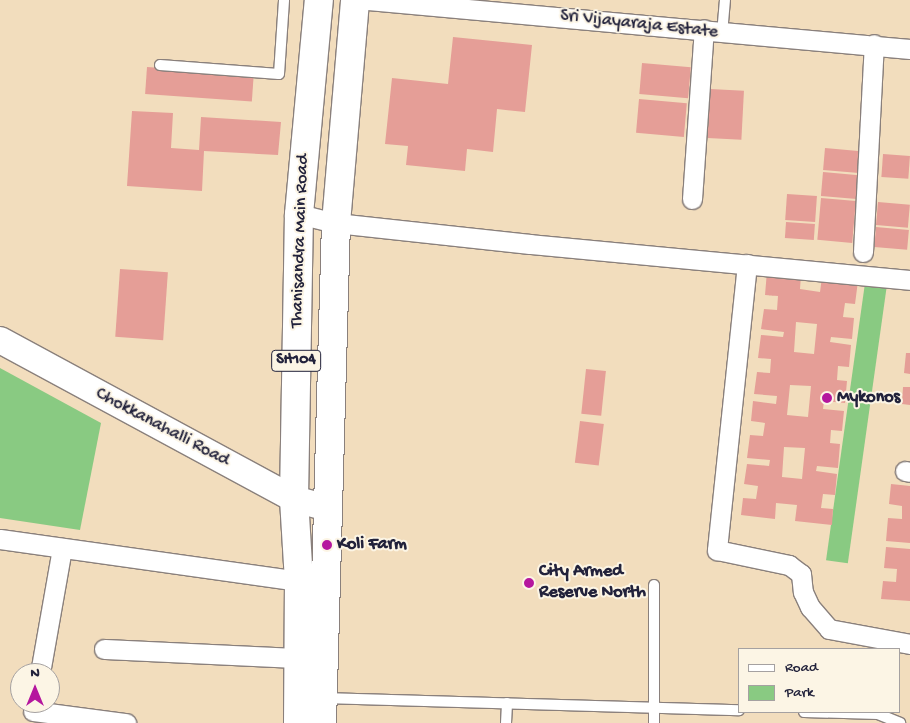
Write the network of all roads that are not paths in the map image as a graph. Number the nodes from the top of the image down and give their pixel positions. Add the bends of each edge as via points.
1 (284, 0) edge
2 (319, 0) edge
3 (355, 0) edge
4 (368, 0) edge
5 (725, 0) edge
6 (704, 29) junction
7 (722, 34) junction
8 (874, 44) junction
9 (910, 49) edge
10 (160, 65) dead end
11 (692, 199) dead end
12 (299, 214) junction
13 (336, 223) junction
14 (863, 252) dead end
15 (747, 264) junction
16 (910, 280) edge
17 (0, 340) edge
18 (294, 499) junction
19 (328, 508) junction
20 (0, 539) edge
21 (62, 548) junction
22 (299, 581) junction
23 (654, 585) dead end
24 (910, 644) edge
25 (104, 649) dead end
26 (297, 658) junction
27 (42, 663) edge
28 (507, 703) junction
29 (654, 708) junction
30 (738, 710) edge
31 (322, 711) edge
32 (38, 713) edge
33 (841, 713) edge
34 (79, 721) edge
35 (126, 723) edge
36 (298, 723) edge
37 (506, 723) edge
38 (654, 723) edge
39 (900, 723) edge

1 - 10 lane via 279,74
2 - 12 main road, Thanisandra Main Road / SH104
3 - 13 main road, Thanisandra Main Road / SH104
4 - 6 street, Sri Vijayaraja Estate
5 - 7 lane
6 - 7 street, Sri Vijayaraja Estate
6 - 11 street
7 - 8 street, Sri Vijayaraja Estate
8 - 9 street, Sri Vijayaraja Estate
8 - 14 street
12 - 13 street
12 - 18 main road, Thanisandra Main Road / SH104
13 - 15 street
13 - 19 main road, Thanisandra Main Road / SH104
15 - 16 street
15 - 24 street via 717,550 789,565 801,574 803,592 810,607 830,629
17 - 18 street, Chokkanahalli Road
18 - 19 street, Chokkanahalli Road
18 - 22 main road, Thanisandra Main Road / SH104
19 - 31 main road, Thanisandra Main Road / SH104
20 - 21 street
21 - 22 street
21 - 27 street
22 - 26 main road, Thanisandra Main Road / SH104
23 - 29 lane
25 - 26 street
26 - 36 main road, Thanisandra Main Road / SH104
28 - 29 lane
28 - 31 lane
28 - 37 lane
29 - 30 lane
29 - 38 lane
32 - 34 street
33 - 39 lane via 878,714
34 - 35 street

